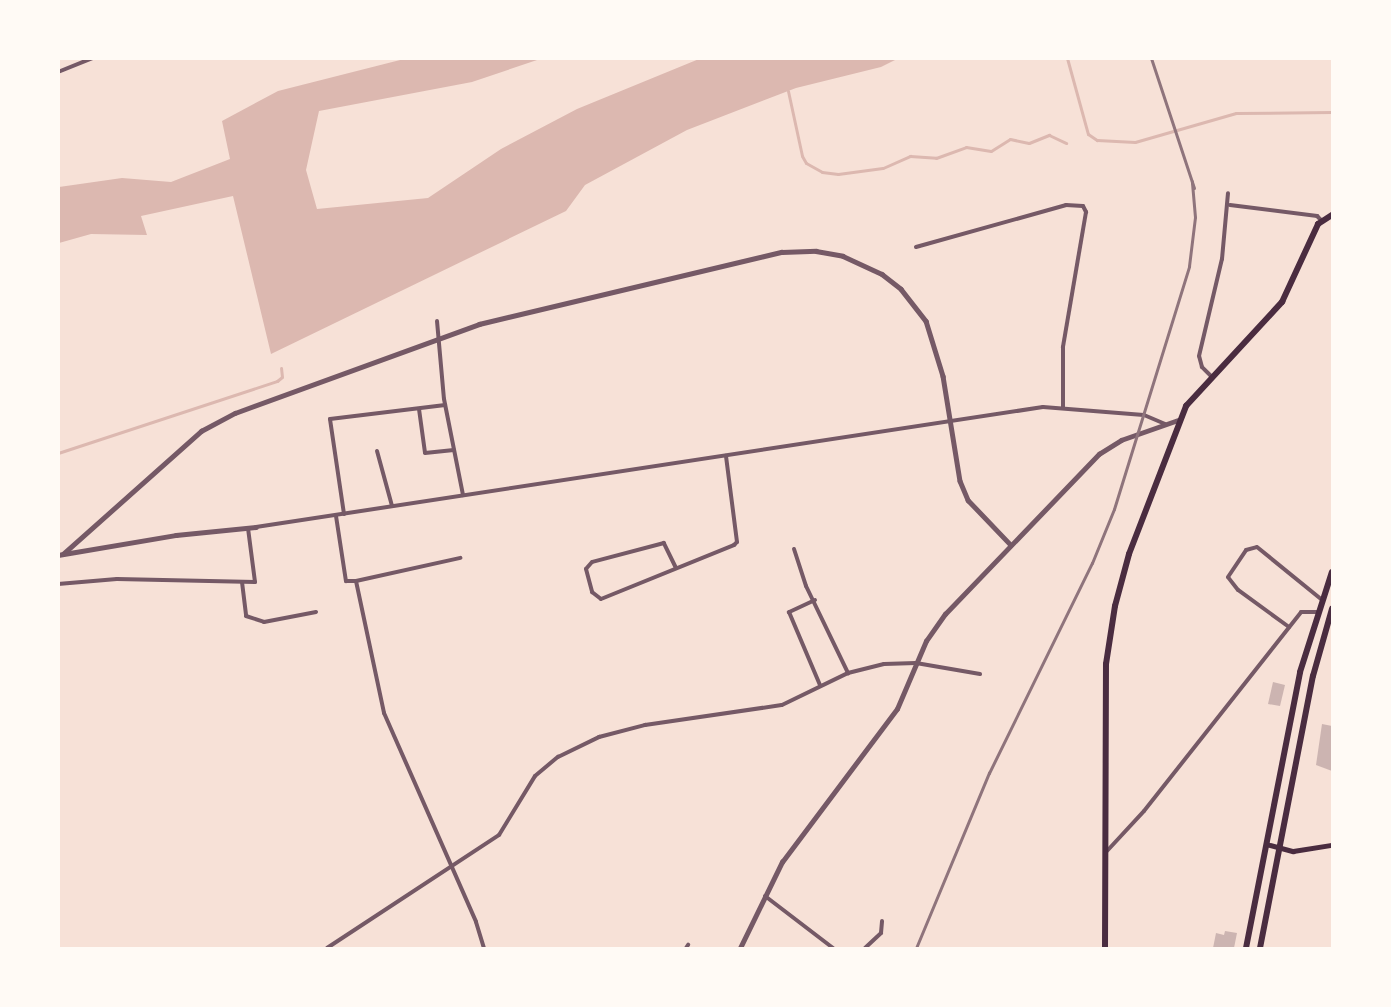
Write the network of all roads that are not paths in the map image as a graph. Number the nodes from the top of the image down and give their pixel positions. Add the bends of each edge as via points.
1 (92, 58) edge
2 (58, 72) edge
3 (1228, 193) dead end
4 (1230, 205) junction
5 (1332, 215) edge
6 (1321, 220) junction
7 (916, 247) dead end
8 (437, 321) dead end
9 (439, 339) junction
10 (1211, 376) junction
11 (445, 405) junction
12 (1063, 407) junction
13 (419, 409) junction
14 (1178, 420) junction
15 (948, 423) junction
16 (1165, 424) junction
17 (454, 450) junction
18 (377, 451) dead end
19 (726, 456) junction
20 (463, 495) junction
21 (392, 506) junction
22 (344, 514) junction
23 (336, 515) junction
24 (248, 527) junction
25 (256, 527) joint
26 (1011, 544) junction
27 (794, 549) dead end
28 (61, 555) edge
29 (460, 558) dead end
30 (676, 568) junction
31 (1332, 572) edge
32 (356, 581) junction
33 (242, 582) junction
34 (58, 584) edge
35 (1321, 599) junction
36 (815, 600) junction
37 (1332, 609) edge
38 (316, 612) dead end
39 (1317, 612) junction
40 (1289, 627) junction
41 (1305, 651) junction
42 (1319, 654) junction
43 (916, 663) junction
44 (848, 673) junction
45 (980, 674) dead end
46 (820, 685) junction
47 (1266, 844) junction
48 (1332, 845) edge
49 (1281, 848) junction
50 (1106, 851) junction
51 (450, 867) junction
52 (765, 896) junction
53 (882, 921) dead end
54 (327, 948) edge
55 (484, 948) edge
56 (740, 948) edge
57 (833, 948) edge
58 (866, 948) edge
59 (1105, 948) edge
60 (1246, 948) edge
61 (1260, 948) edge

1 - 2 street
3 - 4 street
4 - 6 street via 1317,216
4 - 10 street via 1199,356 1202,367
5 - 6 highway
6 - 10 highway via 1282,302
7 - 12 street via 1066,205 1083,206 1086,212 1063,347
8 - 9 street
9 - 11 street
9 - 15 street via 547,306 782,252 816,251 867,264 914,304 939,355
9 - 28 street via 218,421 170,457
10 - 14 highway
11 - 13 street
11 - 17 street
12 - 15 street
12 - 16 street via 1144,415
13 - 17 street via 425,453
13 - 22 street via 330,419
14 - 16 street
14 - 50 highway via 1129,554 1109,637
15 - 19 street
15 - 26 street via 955,462 968,500
16 - 26 street via 1121,440 1099,454
17 - 20 street
18 - 21 street
19 - 20 street
19 - 30 street via 737,542
20 - 21 street
21 - 22 street
22 - 23 street
23 - 25 street
23 - 32 street via 346,581
24 - 25 street
24 - 28 street
24 - 33 street via 255,582
26 - 43 street via 945,614
27 - 36 street
29 - 32 street
30 - 30 street via 601,599 592,592 586,570 592,562 664,543
31 - 35 highway
32 - 51 street via 384,713
33 - 34 street via 117,579
33 - 38 street via 246,616 264,622
35 - 39 highway
35 - 40 street via 1257,547 1246,550 1228,577 1238,590
36 - 44 street
36 - 46 street via 789,612
37 - 42 highway
39 - 40 street via 1301,612
39 - 41 highway
40 - 50 street via 1144,811
41 - 42 highway
41 - 47 highway
42 - 49 highway
43 - 44 street
43 - 45 street
43 - 52 street via 897,709 795,842
44 - 46 street
46 - 51 street via 782,705 645,725 599,737 573,749 535,776 499,835
47 - 49 main road
47 - 60 highway
48 - 49 main road via 1304,851
49 - 61 highway
50 - 59 highway
51 - 54 street
51 - 55 street
52 - 56 street
52 - 57 street
53 - 58 street via 881,933

